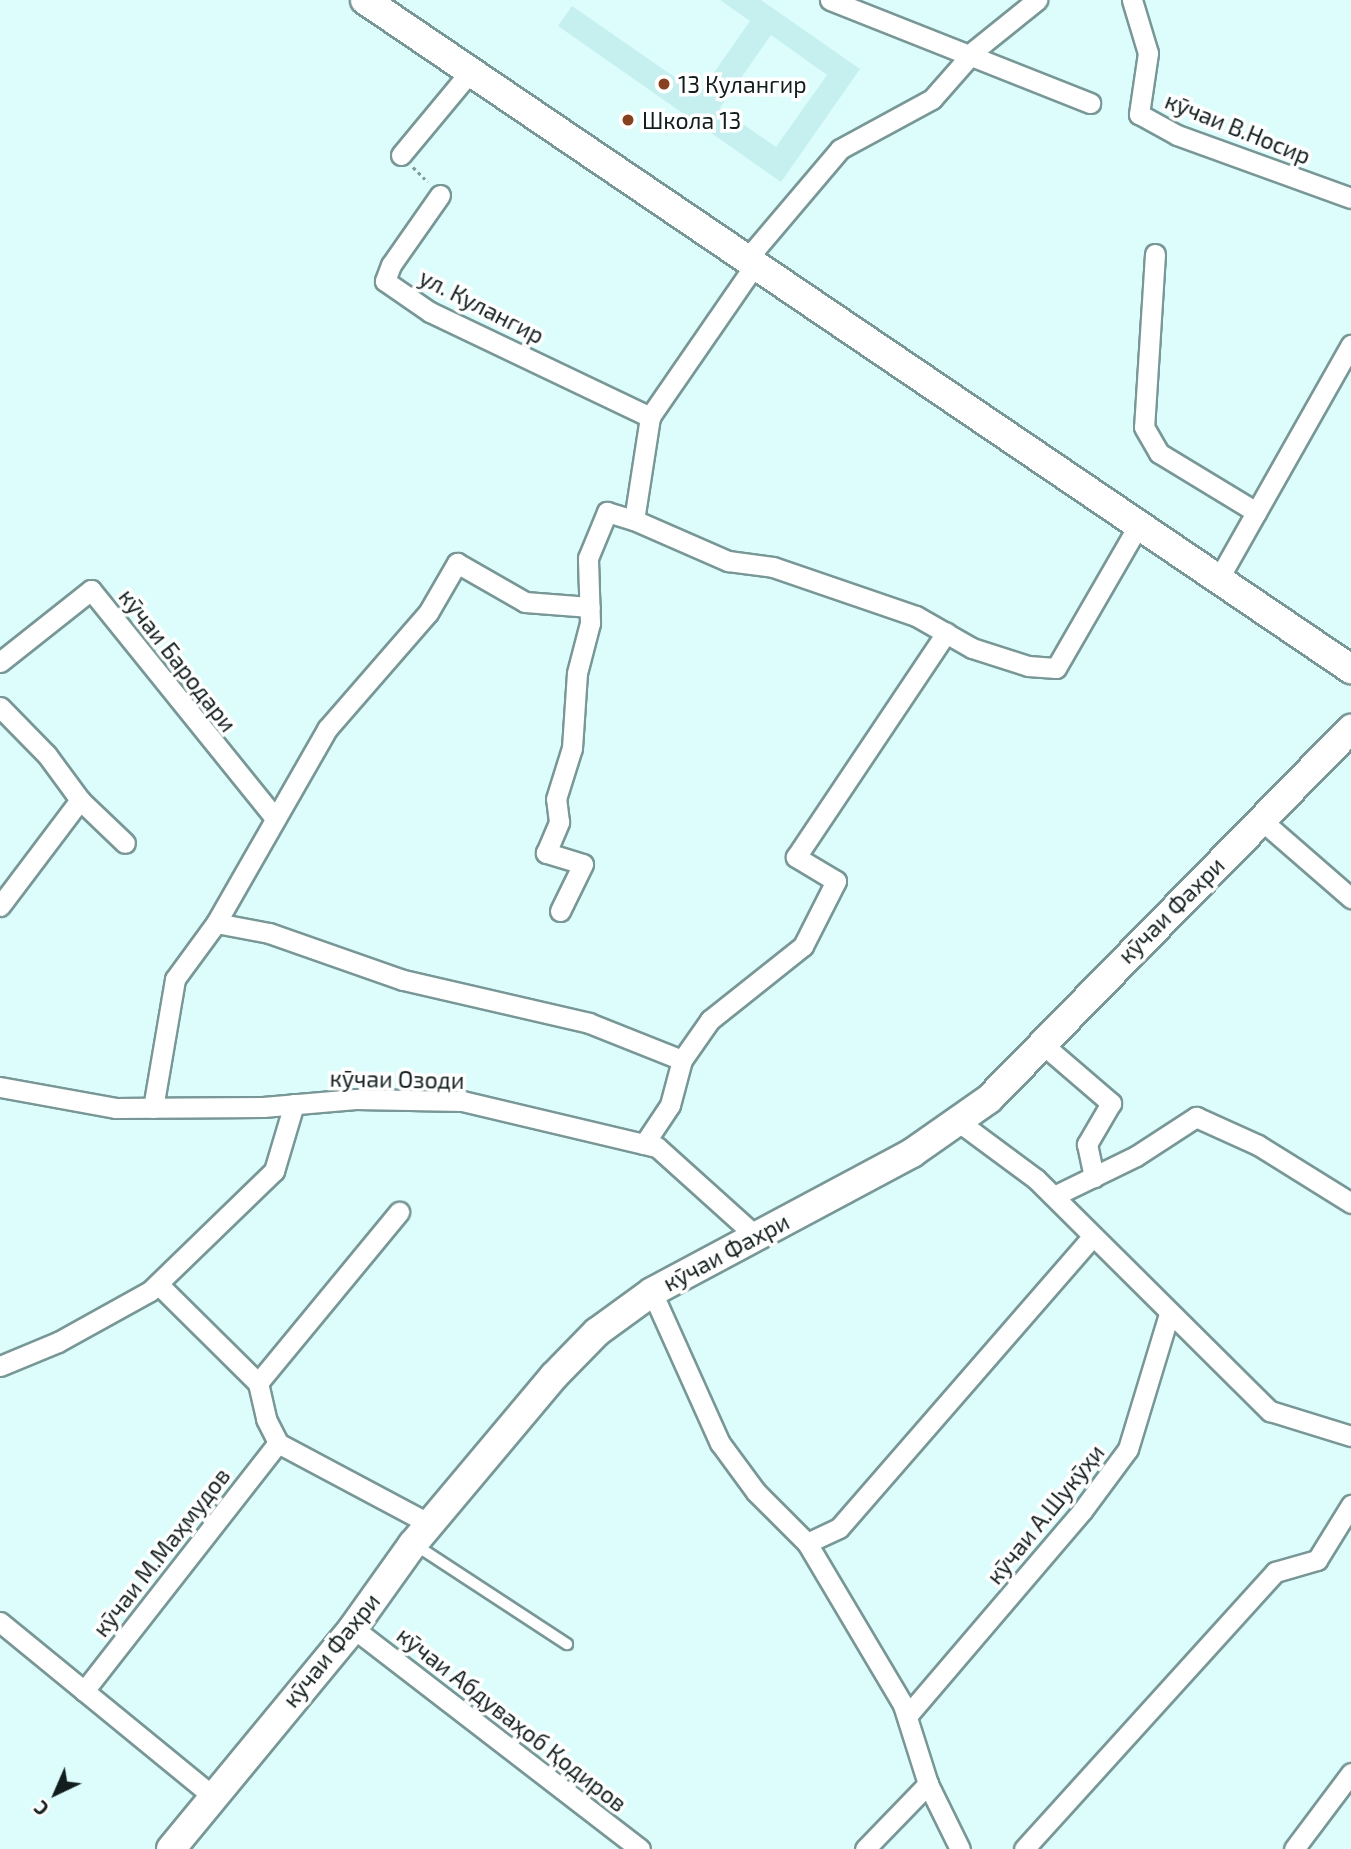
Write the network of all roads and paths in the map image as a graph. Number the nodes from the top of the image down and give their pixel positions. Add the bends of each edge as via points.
1 (365, 0) edge
2 (830, 0) edge
3 (1037, 0) edge
4 (1132, 0) edge
5 (968, 58) junction
6 (470, 72) junction
7 (1090, 103) dead end
8 (401, 155) joint
9 (440, 195) joint
10 (1351, 198) edge
11 (1155, 254) dead end
12 (750, 263) junction
13 (1351, 345) edge
14 (650, 416) junction
15 (1256, 512) junction
16 (634, 520) junction
17 (1138, 526) junction
18 (1219, 578) junction
19 (590, 607) junction
20 (946, 633) junction
21 (0, 662) edge
22 (1351, 668) edge
23 (0, 707) edge
24 (1351, 729) edge
25 (80, 800) junction
26 (274, 817) junction
27 (1260, 819) junction
28 (125, 843) dead end
29 (1351, 898) edge
30 (0, 906) edge
31 (560, 911) dead end
32 (215, 923) junction
33 (1040, 1042) junction
34 (682, 1060) junction
35 (0, 1087) edge
36 (294, 1104) junction
37 (153, 1108) junction
38 (959, 1122) junction
39 (644, 1144) junction
40 (1094, 1177) junction
41 (1054, 1196) junction
42 (1351, 1203) edge
43 (399, 1213) dead end
44 (756, 1236) junction
45 (1093, 1236) junction
46 (158, 1284) junction
47 (652, 1292) junction
48 (1169, 1314) junction
49 (0, 1366) edge
50 (258, 1384) junction
51 (1351, 1436) edge
52 (278, 1443) junction
53 (1351, 1505) edge
54 (422, 1534) junction
55 (807, 1543) junction
56 (0, 1622) edge
57 (353, 1628) junction
58 (567, 1644) dead end
59 (84, 1691) junction
60 (907, 1716) junction
61 (1351, 1773) edge
62 (928, 1783) junction
63 (211, 1795) junction
64 (171, 1849) edge
65 (640, 1849) edge
66 (865, 1849) edge
67 (960, 1849) edge
68 (1024, 1849) edge
69 (1294, 1849) edge

1 - 6 street
2 - 5 street
3 - 5 street
4 - 10 street, кӯчаи В.Носир via 1148,53 1139,114 1177,135
5 - 7 street
5 - 12 street via 932,99 840,149
6 - 8 street
6 - 12 street
8 - 9 path
9 - 14 street, ул. Кулангир via 391,265 385,281 430,312
11 - 15 street via 1144,427 1159,453
12 - 14 street
12 - 17 street
13 - 15 street
14 - 16 street
15 - 18 street
16 - 19 street via 607,512 588,558
16 - 20 street via 729,561 774,567 916,616
17 - 18 street
17 - 20 street via 1056,668 1028,666 972,648
18 - 22 street
19 - 26 street via 525,602 457,563 428,613 327,729
19 - 31 street via 578,673 572,748 556,799 559,822 546,853 583,864
20 - 34 street via 796,857 836,881 803,946 710,1020
21 - 26 street, кӯчаи Бародари via 91,590
23 - 25 street via 47,755
24 - 27 street, кӯчаи Фахри
25 - 28 street
25 - 30 street
26 - 32 street
27 - 29 street
27 - 33 street, кӯчаи Фахри
32 - 34 street via 269,933 403,980 589,1023
32 - 37 street via 175,979
33 - 38 street, кӯчаи Фахри via 989,1099
33 - 40 street via 1111,1103 1087,1144
34 - 39 street via 670,1105
35 - 37 street, кӯчаи Озоди via 115,1108
36 - 37 street, кӯчаи Озоди
36 - 39 street, кӯчаи Озоди via 356,1099 462,1101
36 - 46 street via 274,1171
38 - 41 street
38 - 44 street, кӯчаи Фахри via 912,1153
39 - 44 street, кӯчаи Озоди via 657,1147
40 - 41 street
40 - 42 street via 1136,1157 1196,1117 1258,1144
41 - 45 street
43 - 50 street
44 - 47 street, кӯчаи Фахри
45 - 48 street
45 - 55 street via 839,1528
46 - 49 street via 58,1342
46 - 50 street
47 - 54 street, кӯчаи Фахри via 597,1332 554,1376
47 - 55 street via 720,1443 756,1492
48 - 51 street via 1270,1411
48 - 60 street, кӯчаи А.Шукӯҳи via 1128,1449 1082,1511
50 - 52 street via 266,1419
52 - 54 street
52 - 59 street, кӯчаи М.Маҳмудов
53 - 68 street via 1317,1560 1275,1572
54 - 57 street, кӯчаи Фахри
54 - 58 lane
55 - 60 street
56 - 59 street
57 - 63 street, кӯчаи Фахри
57 - 65 street, кӯчаи Абдуваҳоб Қодиров
59 - 63 street
60 - 62 street
61 - 69 street
62 - 66 street
62 - 67 street
63 - 64 street, кӯчаи Фахри

